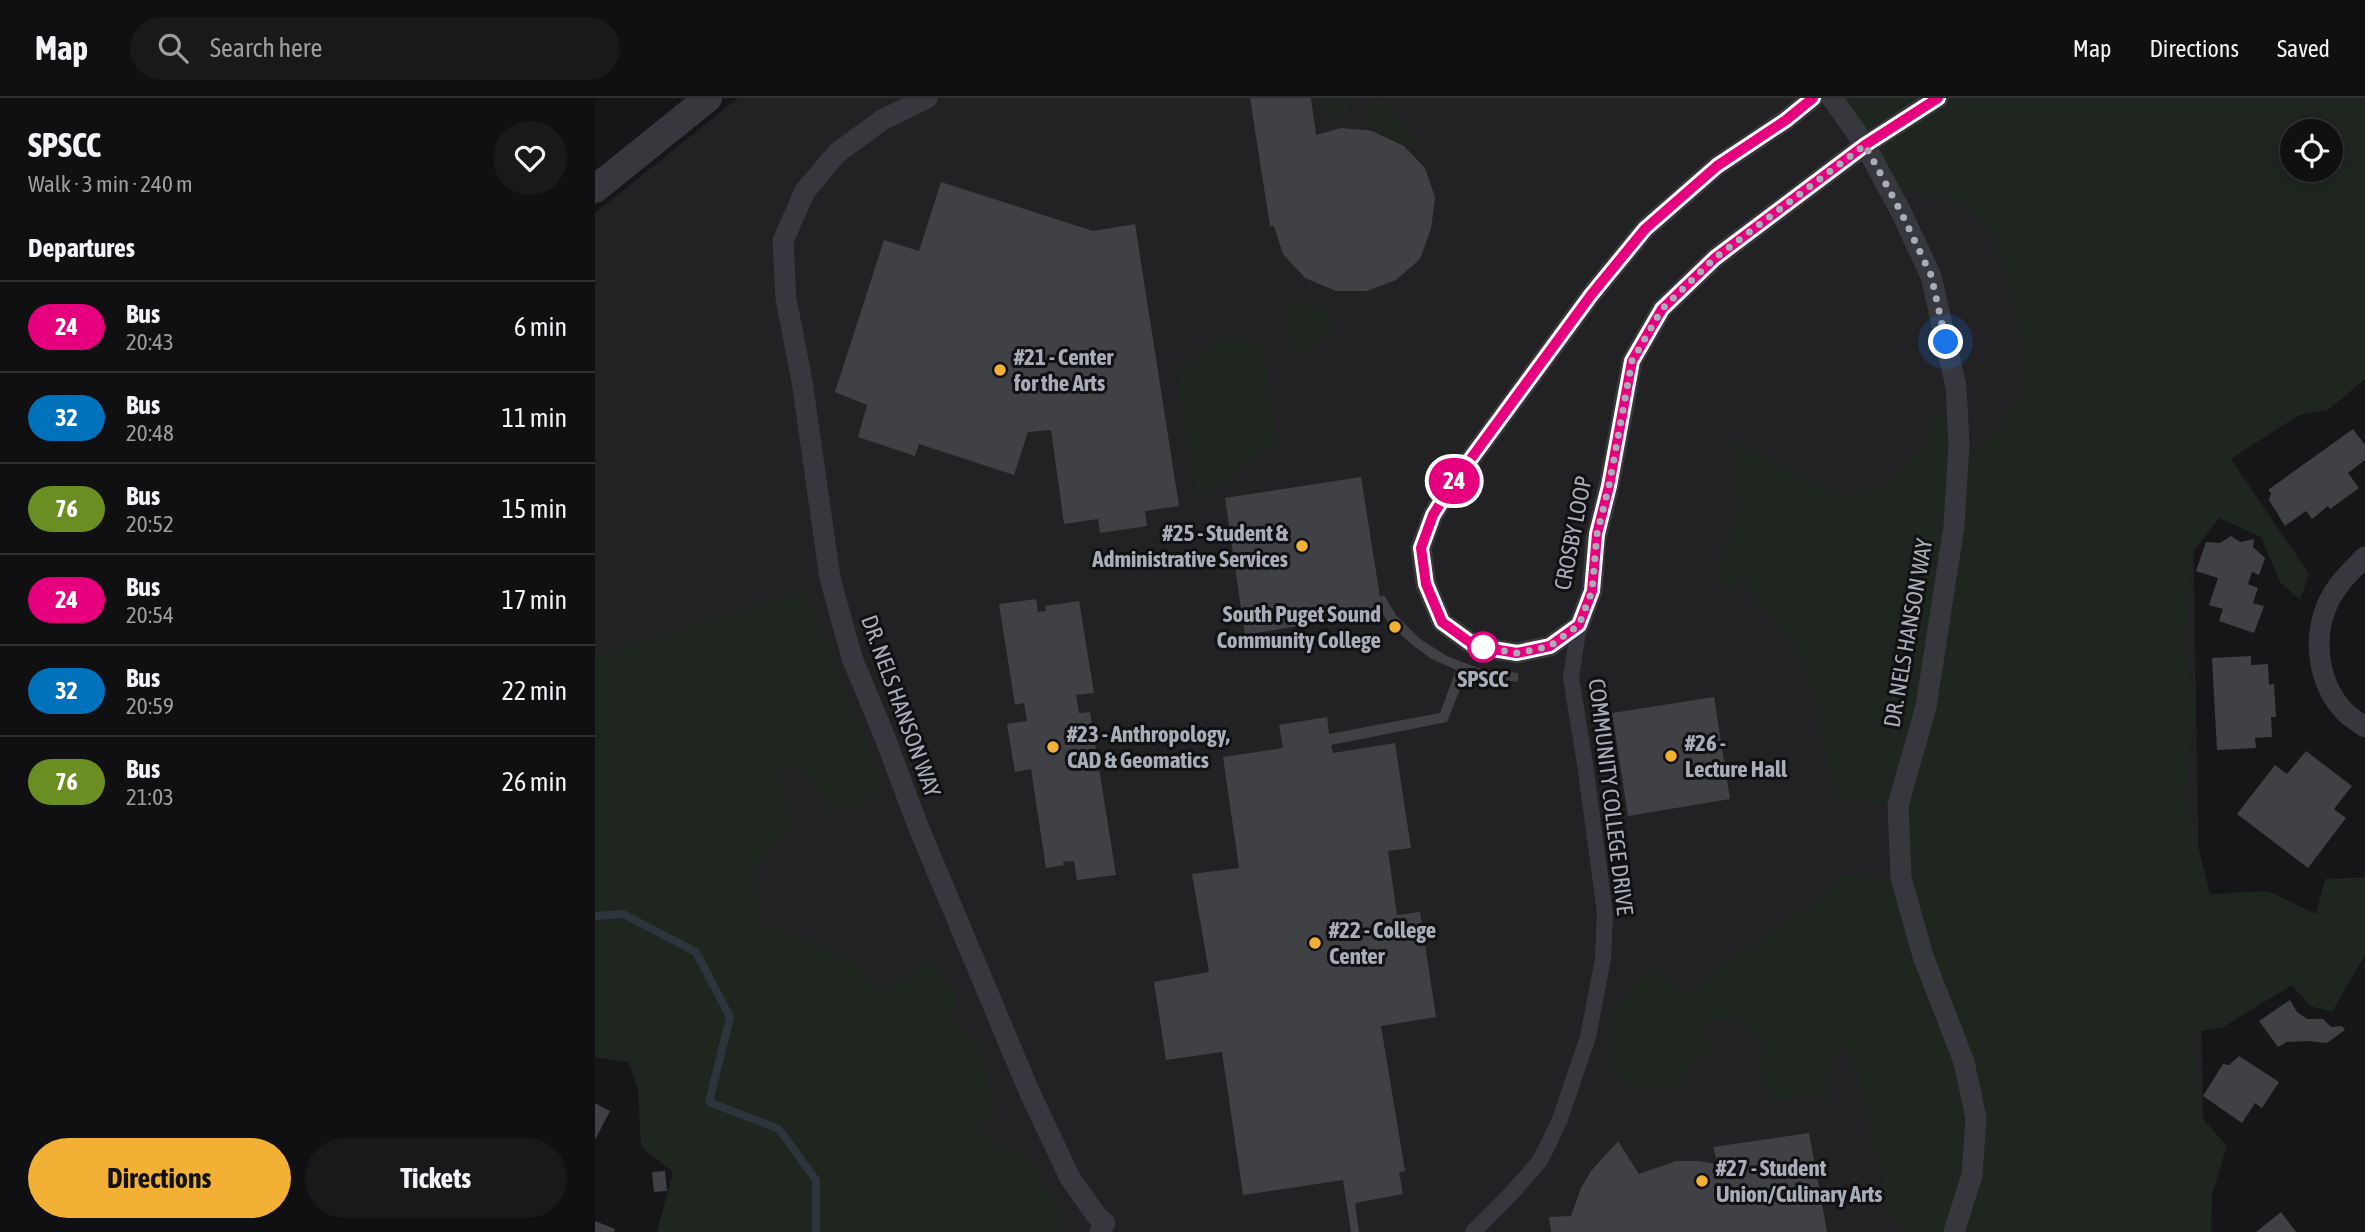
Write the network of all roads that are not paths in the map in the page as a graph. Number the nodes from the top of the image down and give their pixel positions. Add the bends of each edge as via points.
1 (708, 98) edge
2 (927, 98) edge
3 (1813, 98) edge
4 (1832, 98) edge
5 (1938, 98) edge
6 (1865, 145) junction
7 (595, 189) edge
8 (2365, 557) edge
9 (1579, 625) junction
10 (2365, 727) edge
11 (1107, 1229) edge
12 (1473, 1232) edge
13 (1954, 1232) edge

1 - 7 street
2 - 11 street, DR. NELS HANSON WAY via 882,120 837,153 805,191 783,241 786,299 830,578 852,658 1029,1091 1070,1178
3 - 9 street, CROSBY LOOP via 1717,166 1645,229 1591,295 1433,515 1421,548 1426,584 1442,622 1475,646 1517,653 1550,646
4 - 6 street, DR. NELS HANSON WAY
5 - 6 street, CROSBY LOOP
6 - 9 street, CROSBY LOOP via 1715,258 1662,309 1632,361 1597,534 1592,591
6 - 13 street, DR. NELS HANSON WAY via 1931,275 1956,387 1959,444 1954,526 1926,707 1898,805 1901,878 1923,956 1964,1062 1976,1118 1972,1174
8 - 10 street via 2337,586 2321,619 2318,655 2327,685 2347,713
9 - 12 street, COMMUNITY COLLEGE DRIVE via 1571,678 1605,913 1603,959 1588,1037 1547,1147

